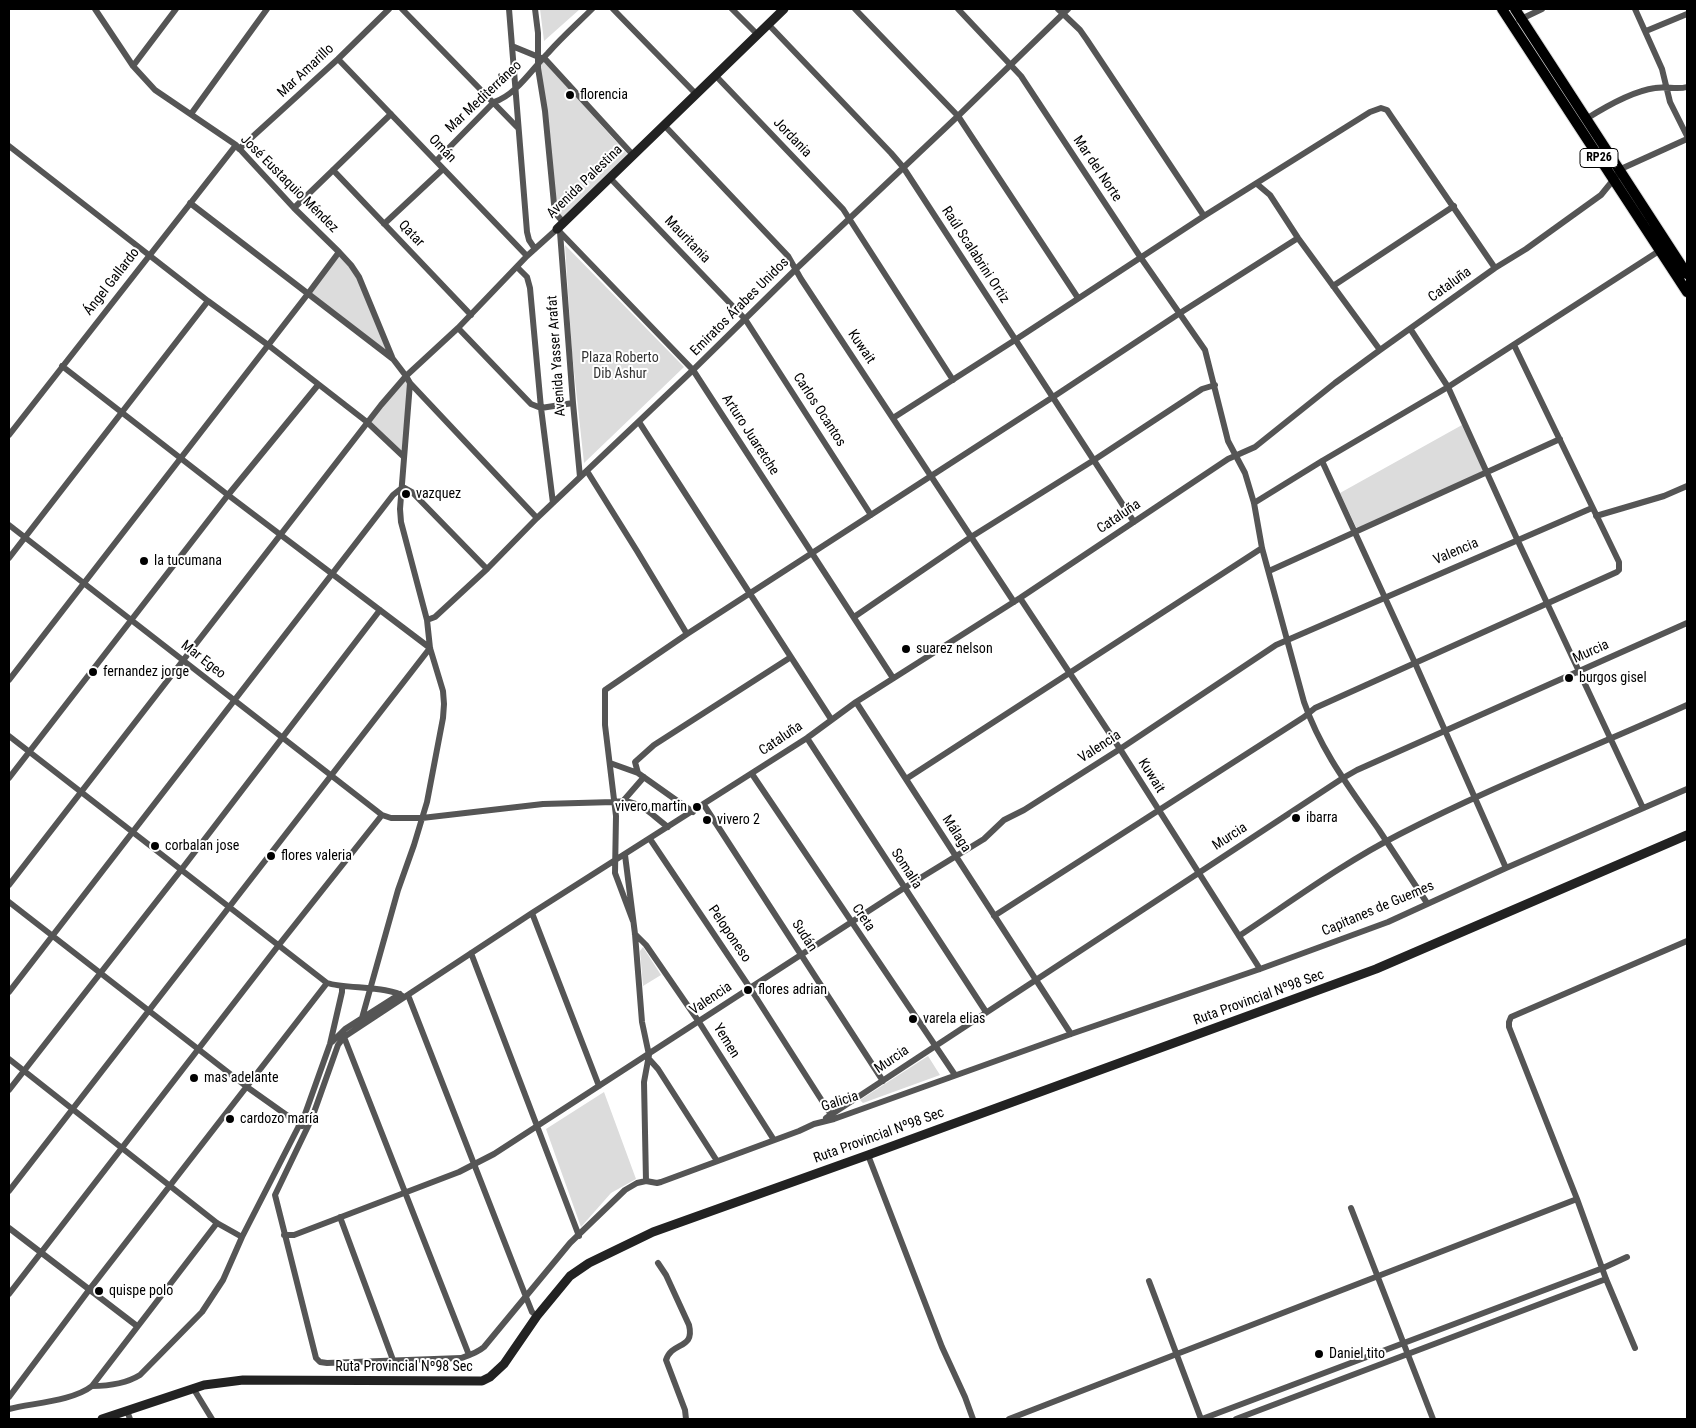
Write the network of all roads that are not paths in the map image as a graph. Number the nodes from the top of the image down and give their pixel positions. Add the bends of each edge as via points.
1 (95, 9) edge
2 (176, 9) edge
3 (267, 9) edge
4 (389, 9) edge
5 (402, 9) edge
6 (509, 9) edge
7 (535, 9) edge
8 (592, 9) edge
9 (613, 9) edge
10 (732, 9) edge
11 (784, 9) edge
12 (855, 9) edge
13 (958, 9) edge
14 (1068, 9) edge
15 (1502, 9) edge
16 (1515, 9) edge
17 (1542, 9) edge
18 (1635, 9) edge
19 (1060, 11) edge
20 (1687, 14) edge
21 (1522, 19) junction
22 (768, 24) junction
23 (1511, 24) junction
24 (1646, 31) junction
25 (758, 35) junction
26 (512, 46) junction
27 (540, 57) junction
28 (338, 60) junction
29 (537, 64) junction
30 (1011, 64) junction
31 (133, 66) junction
32 (715, 76) junction
33 (1667, 87) junction
34 (1687, 87) edge
35 (515, 89) junction
36 (696, 94) junction
37 (494, 102) junction
38 (191, 114) junction
39 (391, 114) junction
40 (958, 116) junction
41 (1586, 119) junction
42 (664, 125) junction
43 (518, 128) junction
44 (1687, 138) edge
45 (9, 146) edge
46 (238, 147) junction
47 (633, 155) junction
48 (436, 161) junction
49 (903, 167) junction
50 (443, 169) junction
51 (333, 170) junction
52 (1620, 171) junction
53 (610, 178) junction
54 (1613, 180) junction
55 (1257, 184) junction
56 (190, 202) junction
57 (1454, 206) junction
58 (294, 208) junction
59 (1204, 216) junction
60 (849, 218) junction
61 (384, 224) junction
62 (560, 228) junction
63 (1298, 238) junction
64 (535, 249) junction
65 (1659, 251) junction
66 (339, 252) junction
67 (149, 256) junction
68 (528, 256) junction
69 (1141, 258) junction
70 (517, 267) junction
71 (1495, 268) junction
72 (796, 269) junction
73 (1687, 274) edge
74 (1333, 286) junction
75 (1687, 292) edge
76 (307, 295) junction
77 (1078, 298) junction
78 (208, 301) junction
79 (1180, 313) junction
80 (471, 315) junction
81 (746, 319) junction
82 (458, 328) junction
83 (1411, 330) junction
84 (1015, 340) junction
85 (268, 345) junction
86 (1514, 345) junction
87 (1380, 350) junction
88 (392, 359) junction
89 (62, 366) junction
90 (693, 370) junction
91 (406, 376) junction
92 (953, 380) junction
93 (410, 383) junction
94 (318, 385) junction
95 (1215, 385) junction
96 (1448, 388) junction
97 (1052, 397) junction
98 (572, 403) junction
99 (542, 408) junction
100 (122, 412) junction
101 (893, 418) junction
102 (367, 422) junction
103 (639, 422) junction
104 (9, 435) edge
105 (1560, 439) junction
106 (1235, 455) junction
107 (180, 457) junction
108 (404, 457) junction
109 (1094, 460) junction
110 (1322, 461) junction
111 (587, 471) junction
112 (1487, 472) junction
113 (930, 476) junction
114 (580, 477) junction
115 (403, 486) junction
116 (1687, 486) edge
117 (228, 495) junction
118 (1254, 503) junction
119 (553, 504) junction
120 (1592, 508) junction
121 (871, 515) junction
122 (1596, 516) junction
123 (537, 518) junction
124 (1134, 522) junction
125 (9, 525) edge
126 (1356, 532) junction
127 (281, 535) junction
128 (24, 537) junction
129 (971, 537) junction
130 (1517, 540) junction
131 (1262, 548) junction
132 (812, 553) junction
133 (9, 558) edge
134 (487, 569) junction
135 (1269, 571) junction
136 (333, 574) junction
137 (84, 583) junction
138 (749, 594) junction
139 (1385, 597) junction
140 (1017, 600) junction
141 (1547, 604) junction
142 (380, 610) junction
143 (854, 617) junction
144 (131, 620) junction
145 (427, 620) junction
146 (1687, 622) edge
147 (687, 634) junction
148 (1287, 640) junction
149 (430, 648) junction
150 (791, 656) junction
151 (184, 661) junction
152 (1415, 663) junction
153 (1579, 671) junction
154 (1070, 673) junction
155 (892, 678) junction
156 (9, 680) edge
157 (234, 701) junction
158 (856, 702) junction
159 (1687, 705) edge
160 (1308, 714) junction
161 (831, 720) junction
162 (1445, 731) junction
163 (9, 736) edge
164 (283, 737) junction
165 (807, 738) junction
166 (1610, 740) junction
167 (1120, 749) junction
168 (29, 751) junction
169 (610, 763) junction
170 (752, 774) junction
171 (641, 775) junction
172 (331, 776) junction
173 (9, 778) edge
174 (1342, 778) junction
175 (906, 779) junction
176 (1687, 789) edge
177 (82, 792) junction
178 (1474, 798) junction
179 (624, 800) junction
180 (614, 802) junction
181 (704, 805) junction
182 (1642, 808) junction
183 (1158, 811) junction
184 (693, 812) junction
185 (382, 815) junction
186 (422, 818) junction
187 (668, 827) junction
188 (132, 832) junction
189 (1687, 835) edge
190 (650, 839) junction
191 (1387, 841) junction
192 (625, 855) junction
193 (955, 855) junction
194 (615, 861) junction
195 (1506, 868) junction
196 (181, 870) junction
197 (1199, 872) junction
198 (9, 885) edge
199 (904, 888) junction
200 (9, 902) edge
201 (1427, 903) junction
202 (230, 907) junction
203 (532, 913) junction
204 (994, 916) junction
205 (633, 920) junction
206 (851, 922) junction
207 (635, 934) junction
208 (52, 935) junction
209 (1239, 936) junction
210 (1687, 941) edge
211 (278, 946) junction
212 (471, 953) junction
213 (800, 955) junction
214 (1260, 969) junction
215 (100, 973) junction
216 (1036, 978) junction
217 (327, 983) junction
218 (342, 986) junction
219 (750, 988) junction
220 (370, 989) junction
221 (9, 992) edge
222 (404, 995) junction
223 (149, 1011) junction
224 (986, 1012) junction
225 (362, 1018) junction
226 (699, 1022) junction
227 (1070, 1034) junction
228 (344, 1037) junction
229 (330, 1044) junction
230 (935, 1046) junction
231 (198, 1049) junction
232 (649, 1057) junction
233 (9, 1059) edge
234 (24, 1070) junction
235 (954, 1075) junction
236 (883, 1081) junction
237 (599, 1086) junction
238 (247, 1087) junction
239 (9, 1090) edge
240 (73, 1109) junction
241 (832, 1117) junction
242 (300, 1125) junction
243 (537, 1126) junction
244 (307, 1128) junction
245 (774, 1140) junction
246 (122, 1149) junction
247 (868, 1155) junction
248 (716, 1160) junction
249 (474, 1165) junction
250 (646, 1181) junction
251 (170, 1186) junction
252 (266, 1190) junction
253 (9, 1191) edge
254 (405, 1192) junction
255 (275, 1195) junction
256 (1577, 1199) junction
257 (1351, 1208) dead end
258 (340, 1217) junction
259 (217, 1223) junction
260 (9, 1228) edge
261 (284, 1236) junction
262 (579, 1236) junction
263 (242, 1238) junction
264 (41, 1252) junction
265 (1628, 1257) dead end
266 (658, 1263) dead end
267 (1603, 1268) junction
268 (1377, 1276) junction
269 (1606, 1279) junction
270 (1149, 1282) dead end
271 (89, 1290) junction
272 (9, 1294) edge
273 (526, 1297) junction
274 (537, 1316) junction
275 (137, 1326) junction
276 (1404, 1343) junction
277 (1635, 1348) dead end
278 (1177, 1353) junction
279 (1409, 1354) junction
280 (469, 1355) junction
281 (393, 1360) junction
282 (92, 1386) junction
283 (193, 1388) junction
284 (9, 1396) edge
285 (22, 1406) junction
286 (9, 1409) edge
287 (128, 1415) edge
288 (102, 1419) edge
289 (212, 1419) edge
290 (686, 1419) edge
291 (973, 1419) edge
292 (1009, 1419) edge
293 (1202, 1419) edge
294 (1236, 1419) edge
295 (1433, 1419) edge

1 - 31 street, José Eustaquio Méndez
2 - 31 street
3 - 38 street
4 - 28 street, Mar Amarillo
5 - 37 street
6 - 26 street
7 - 27 street, Avenida Yasser Arafat
8 - 27 street
9 - 36 street
10 - 25 street
11 - 22 street, Avenida Palestina
12 - 40 street
13 - 30 street, Mar del Norte
14 - 19 street, Emiratos Árabes Unidos
15 - 23 main road, RP26
16 - 21 main road, RP26
17 - 21 street
18 - 24 street
19 - 30 street, Emiratos Árabes Unidos
19 - 59 street via 1080,30
20 - 24 street
21 - 23 street
21 - 41 main road, RP26
22 - 25 street, Avenida Palestina
22 - 49 street, Raúl Scalabrini Ortiz
23 - 54 main road, RP26
24 - 33 street
25 - 32 street, Avenida Palestina
26 - 27 street
26 - 35 street
27 - 29 street, Avenida Yasser Arafat
27 - 47 street
28 - 39 street, Omán
28 - 46 street, Mar Amarillo
29 - 35 street, Mar Mediterráneo
29 - 62 street, Avenida Yasser Arafat via 554,204
30 - 40 street, Emiratos Árabes Unidos
30 - 69 street, Mar del Norte
31 - 38 street, José Eustaquio Méndez via 155,90
32 - 36 street, Avenida Palestina
32 - 60 street, Jordania
33 - 34 street
33 - 41 street via 1636,93
33 - 44 street via 1670,102
35 - 37 street, Mar Mediterráneo via 504,99
35 - 43 street
36 - 42 street, Avenida Palestina
37 - 43 street
37 - 48 street, Mar Mediterráneo
38 - 46 street, José Eustaquio Méndez
39 - 48 street, Omán
39 - 51 street
40 - 49 street, Emiratos Árabes Unidos
40 - 77 street
41 - 52 main road, RP26
42 - 47 street, Avenida Palestina
42 - 72 street, Kuwait via 788,256
43 - 64 street via 527,232
44 - 52 street
45 - 67 street
46 - 56 street, Ángel Gallardo
46 - 58 street, José Eustaquio Méndez
47 - 53 street, Avenida Palestina
48 - 50 street, Omán
49 - 60 street, Emiratos Árabes Unidos
49 - 84 street, Raúl Scalabrini Ortiz
50 - 61 street
50 - 68 street, Omán
51 - 58 street
51 - 61 street, Qatar
52 - 54 street, Cataluña
52 - 73 main road, RP26
53 - 62 street, Avenida Palestina
53 - 81 street, Mauritania
54 - 65 main road, RP26
54 - 71 street, Cataluña via 1601,195
55 - 57 street via 1381,108 1392,116
55 - 59 street
55 - 63 street via 1270,195
56 - 67 street, Ángel Gallardo
56 - 76 street
57 - 71 street
57 - 74 street
58 - 66 street, José Eustaquio Méndez
59 - 69 street
60 - 72 street, Emiratos Árabes Unidos
60 - 92 street, Jordania
61 - 80 street, Qatar
62 - 64 street, Avenida Palestina
62 - 90 street, Arturo Juaretche
62 - 98 street, Avenida Yasser Arafat
63 - 74 street
63 - 79 street
64 - 68 street, Avenida Palestina
65 - 75 main road, RP26
65 - 86 street
66 - 76 street
66 - 88 street, José Eustaquio Méndez via 359,277
67 - 78 street
67 - 89 street, Ángel Gallardo
68 - 70 street, Avenida Palestina
69 - 77 street
69 - 79 street, Mar del Norte
70 - 80 street, Avenida Palestina
70 - 99 street, Avenida Yasser Arafat via 527,277 530,288
71 - 83 street, Cataluña
72 - 81 street, Emiratos Árabes Unidos
72 - 101 street, Kuwait
74 - 87 street
76 - 85 street
76 - 88 street
77 - 84 street
78 - 85 street
78 - 100 street
79 - 95 street, Mar del Norte via 1205,350
79 - 97 street
80 - 82 street, Avenida Palestina
81 - 90 street, Emiratos Árabes Unidos
81 - 121 street, Carlos Ocantos
82 - 91 street, Avenida Palestina
82 - 99 street via 531,404
83 - 87 street, Cataluña
83 - 96 street
84 - 92 street
84 - 97 street, Raúl Scalabrini Ortiz
85 - 94 street
85 - 107 street
86 - 96 street
86 - 105 street
87 - 106 street, Cataluña via 1262,442
88 - 91 street
89 - 100 street
89 - 104 street, Ángel Gallardo
90 - 103 street, Emiratos Árabes Unidos
90 - 132 street, Arturo Juaretche
91 - 93 street
91 - 102 street, Avenida Palestina
92 - 101 street
93 - 108 street
93 - 123 street
94 - 102 street
94 - 117 street
95 - 106 street, Mar del Norte via 1228,441
95 - 109 street via 1202,388
96 - 110 street
96 - 112 street
97 - 109 street, Raúl Scalabrini Ortiz
97 - 113 street
98 - 99 street
98 - 114 street, Avenida Yasser Arafat
99 - 119 street, Avenida Yasser Arafat
100 - 107 street
100 - 128 street
101 - 113 street, Kuwait
102 - 108 street
102 - 127 street, Avenida Palestina
103 - 111 street, Emiratos Árabes Unidos
103 - 138 street
105 - 112 street
105 - 120 street
106 - 118 street, Mar del Norte via 1245,472
106 - 124 street, Cataluña
107 - 117 street
107 - 137 street
108 - 115 street
109 - 124 street, Raúl Scalabrini Ortiz
109 - 129 street
110 - 118 street
110 - 126 street
111 - 114 street, Emiratos Árabes Unidos
111 - 147 street
112 - 126 street
112 - 130 street
113 - 121 street
113 - 129 street, Kuwait
114 - 119 street, Emiratos Árabes Unidos
115 - 134 street
115 - 136 street
115 - 145 street via 401,522
116 - 122 street
117 - 127 street
117 - 144 street
118 - 131 street, Mar del Norte
119 - 123 street, Emiratos Árabes Unidos
120 - 122 street
120 - 130 street, Valencia
121 - 132 street
122 - 141 street via 1619,562 1619,570
123 - 134 street, Emiratos Árabes Unidos
124 - 140 street, Cataluña
125 - 128 street, Mar Egeo
126 - 135 street
126 - 139 street
127 - 136 street
127 - 151 street, Avenida Palestina
128 - 133 street
128 - 137 street, Mar Egeo
129 - 140 street, Kuwait
129 - 143 street
130 - 139 street, Valencia
130 - 141 street
131 - 135 street, Mar del Norte
131 - 154 street
132 - 138 street
132 - 143 street, Arturo Juaretche
134 - 145 street, Emiratos Árabes Unidos via 435,617
135 - 148 street, Mar del Norte
136 - 142 street
136 - 157 street
137 - 144 street, Mar Egeo
137 - 156 street
138 - 147 street
138 - 150 street
139 - 148 street, Valencia
139 - 152 street
140 - 154 street, Kuwait
140 - 155 street, Cataluña
141 - 152 street
141 - 153 street
142 - 149 street
142 - 164 street
143 - 155 street, Arturo Juaretche
144 - 151 street, Mar Egeo
144 - 168 street
145 - 149 street
146 - 153 street, Murcia
147 - 169 street via 605,690
148 - 160 street, Mar del Norte
148 - 167 street, Valencia
149 - 172 street
149 - 186 street via 444,704
150 - 161 street
150 - 171 street via 654,745 635,762
151 - 157 street, Mar Egeo
151 - 177 street, Avenida Palestina
152 - 160 street
152 - 162 street
153 - 162 street, Murcia
153 - 166 street
154 - 167 street, Kuwait
154 - 175 street
155 - 158 street, Cataluña
157 - 164 street, Mar Egeo
157 - 188 street
158 - 161 street, Cataluña
158 - 175 street, Málaga
159 - 166 street
160 - 174 street, Mar del Norte
160 - 183 street
161 - 165 street, Cataluña
162 - 174 street, Murcia
162 - 178 street
163 - 168 street
164 - 172 street, Mar Egeo
164 - 196 street
165 - 170 street, Cataluña
165 - 199 street, Somalia
166 - 178 street
166 - 182 street
167 - 183 street, Kuwait
167 - 193 street, Valencia via 1004,820 984,839
168 - 173 street
168 - 177 street
169 - 171 street
169 - 180 street
170 - 181 street, Cataluña
170 - 206 street, Creta
171 - 179 street
171 - 184 street
172 - 185 street, Mar Egeo
172 - 202 street
174 - 191 street, Mar del Norte
174 - 197 street, Murcia
175 - 193 street, Málaga
176 - 182 street, Capitanes de Guemes
177 - 188 street
177 - 198 street, Avenida Palestina
178 - 191 street
178 - 195 street
179 - 180 street
179 - 187 street via 639,804
180 - 186 street via 543,804
180 - 194 street
181 - 184 street, Cataluña
181 - 213 street, Sudán
182 - 195 street, Capitanes de Guemes
183 - 197 street, Kuwait
183 - 204 street
184 - 187 street, Cataluña
185 - 186 street
185 - 211 street
186 - 220 street
187 - 190 street, Cataluña
188 - 196 street
188 - 208 street
189 - 247 street, Ruta Provincial Nº98 Sec via 1376,969
190 - 192 street, Cataluña
190 - 219 street, Peloponeso
191 - 201 street, Mar del Norte
191 - 209 street via 1352,860
192 - 194 street, Cataluña
192 - 205 street
193 - 199 street, Valencia
193 - 204 street, Málaga
194 - 203 street, Cataluña
194 - 205 street via 617,879
195 - 201 street, Capitanes de Guemes
196 - 202 street
196 - 215 street
197 - 209 street, Kuwait
197 - 216 street, Murcia
199 - 206 street, Valencia
199 - 224 street, Somalia
200 - 208 street
201 - 214 street, Capitanes de Guemes via 1388,922
202 - 211 street
202 - 223 street
203 - 212 street, Cataluña
203 - 237 street
204 - 216 street, Málaga
205 - 207 street
206 - 213 street, Valencia
206 - 230 street, Creta
207 - 226 street, Yemen
207 - 232 street via 642,1022
208 - 215 street
208 - 221 street
209 - 214 street, Kuwait
210 - 256 street via 1511,1017 1509,1027
211 - 217 street
211 - 231 street
212 - 222 street, Cataluña
212 - 243 street
213 - 219 street, Valencia
213 - 236 street, Sudán
214 - 227 street, Capitanes de Guemes
215 - 223 street
215 - 234 street
216 - 224 street, Murcia
216 - 227 street, Málaga
217 - 218 street
217 - 238 street
218 - 220 street
218 - 229 street
219 - 226 street, Valencia
219 - 241 street, Peloponeso
220 - 222 street
220 - 225 street
222 - 225 street
222 - 228 street
222 - 249 street
223 - 231 street
223 - 240 street
224 - 230 street, Murcia
225 - 229 street
226 - 232 street, Valencia
226 - 245 street, Yemen
227 - 235 street, Galicia
228 - 244 street via 338,1045
228 - 254 street
229 - 242 street
230 - 235 street, Creta
230 - 236 street, Murcia
231 - 238 street
231 - 246 street
232 - 237 street, Valencia
232 - 248 street
232 - 250 street via 644,1082
233 - 234 street
234 - 239 street
234 - 240 street
235 - 241 street, Galicia
236 - 241 street, Murcia
237 - 243 street, Valencia
238 - 242 street
238 - 251 street
240 - 246 street
240 - 253 street
241 - 245 street, Galicia
242 - 244 street
242 - 252 street
243 - 249 street, Valencia
243 - 262 street
244 - 255 street
245 - 248 street, Galicia
246 - 251 street
246 - 264 street
247 - 274 street, Ruta Provincial Nº98 Sec via 678,1222 626,1244 570,1276
247 - 291 street
248 - 250 street, Galicia via 657,1183
249 - 254 street, Valencia
249 - 273 street
250 - 262 street, Galicia via 626,1190
251 - 259 street
251 - 271 street
252 - 255 street
252 - 263 street
254 - 258 street, Valencia
254 - 280 street
255 - 261 street
256 - 267 street
256 - 268 street
257 - 268 street
258 - 261 street, Valencia
258 - 281 street
259 - 263 street
259 - 275 street
260 - 264 street
261 - 281 street via 317,1360 327,1363
262 - 273 street, Galicia
263 - 282 street via 223,1280 202,1312 150,1366 132,1380
264 - 271 street
264 - 272 street
265 - 267 street
266 - 290 street via 666,1274 691,1333 688,1341 670,1351 666,1360
267 - 269 street
267 - 276 street
268 - 276 street
268 - 278 street
269 - 277 street
269 - 279 street
270 - 278 street
271 - 275 street
271 - 284 street
273 - 274 street
273 - 280 street, Galicia via 484,1347
274 - 283 street, Ruta Provincial Nº98 Sec via 504,1364 482,1381 243,1380
275 - 282 street
276 - 279 street
276 - 293 street
278 - 292 street
278 - 293 street
279 - 294 street
279 - 295 street
280 - 281 street
282 - 285 street via 84,1392
283 - 287 street, Ruta Provincial Nº98 Sec
283 - 289 street
284 - 285 street
285 - 286 street
287 - 288 street, Ruta Provincial Nº98 Sec

